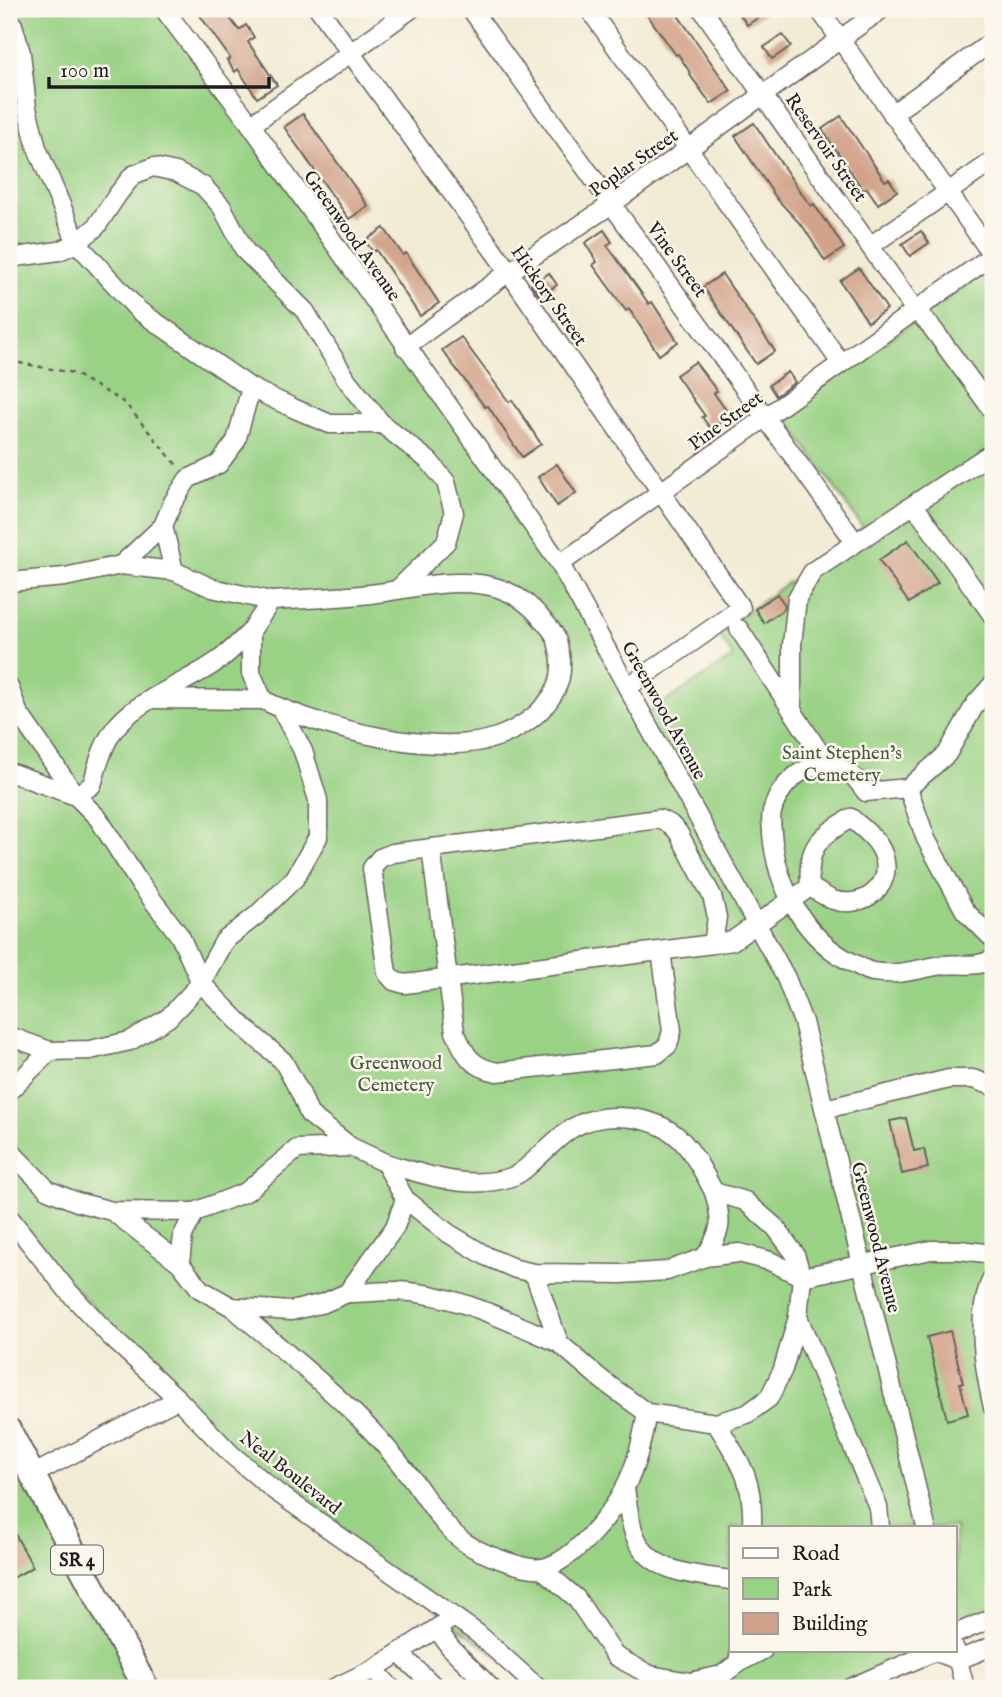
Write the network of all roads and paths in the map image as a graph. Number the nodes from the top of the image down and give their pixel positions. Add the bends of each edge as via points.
1 (164, 9) edge
2 (319, 9) edge
3 (411, 9) edge
4 (471, 9) edge
5 (590, 9) edge
6 (702, 9) edge
7 (819, 9) edge
8 (882, 9) edge
9 (9, 21) edge
10 (839, 39) junction
11 (993, 41) edge
12 (349, 52) junction
13 (764, 93) junction
14 (892, 114) junction
15 (251, 125) junction
16 (688, 149) junction
17 (993, 161) edge
18 (947, 193) junction
19 (612, 204) junction
20 (77, 243) junction
21 (870, 246) junction
22 (993, 255) edge
23 (9, 258) edge
24 (509, 272) junction
25 (915, 310) junction
26 (405, 347) junction
27 (9, 361) edge
28 (841, 363) junction
29 (251, 388) junction
30 (993, 411) edge
31 (766, 417) junction
32 (382, 424) junction
33 (993, 452) edge
34 (188, 479) junction
35 (662, 491) junction
36 (914, 505) junction
37 (163, 526) junction
38 (850, 535) dead end
39 (560, 564) junction
40 (121, 565) junction
41 (174, 571) junction
42 (9, 582) edge
43 (399, 588) junction
44 (271, 601) junction
45 (993, 616) edge
46 (740, 629) dead end
47 (251, 631) junction
48 (993, 684) edge
49 (9, 687) edge
50 (628, 687) junction
51 (154, 699) junction
52 (263, 700) junction
53 (281, 709) junction
54 (792, 711) junction
55 (827, 764) junction
56 (9, 772) edge
57 (908, 788) junction
58 (866, 792) junction
59 (76, 796) junction
60 (851, 818) junction
61 (431, 848) junction
62 (810, 887) junction
63 (789, 899) junction
64 (757, 923) junction
65 (993, 939) edge
66 (713, 944) junction
67 (661, 951) junction
68 (993, 959) edge
69 (448, 978) junction
70 (201, 983) junction
71 (9, 1036) edge
72 (50, 1051) junction
73 (993, 1086) edge
74 (9, 1091) edge
75 (825, 1109) junction
76 (9, 1144) edge
77 (351, 1147) junction
78 (384, 1163) junction
79 (715, 1192) junction
80 (405, 1199) junction
81 (112, 1211) junction
82 (195, 1212) junction
83 (12, 1225) edge
84 (993, 1254) edge
85 (705, 1257) junction
86 (180, 1264) junction
87 (863, 1266) junction
88 (534, 1273) junction
89 (993, 1276) edge
90 (802, 1278) junction
91 (348, 1293) junction
92 (232, 1307) junction
93 (798, 1317) junction
94 (559, 1343) junction
95 (178, 1399) junction
96 (993, 1407) edge
97 (647, 1413) junction
98 (716, 1423) junction
99 (9, 1431) edge
100 (32, 1475) junction
101 (625, 1489) junction
102 (752, 1526) edge
103 (880, 1526) edge
104 (926, 1526) edge
105 (541, 1568) junction
106 (729, 1580) edge
107 (454, 1617) junction
108 (993, 1618) edge
109 (436, 1629) junction
110 (956, 1634) edge
111 (993, 1646) edge
112 (935, 1652) edge
113 (399, 1653) junction
114 (956, 1653) edge
115 (739, 1656) edge
116 (374, 1669) junction
117 (146, 1688) edge
118 (334, 1688) edge
119 (391, 1688) edge
120 (436, 1688) edge
121 (491, 1688) edge
122 (538, 1688) edge
123 (850, 1688) edge
124 (965, 1688) edge

1 - 15 street, Greenwood Avenue
2 - 12 street, Hickory Street
3 - 12 street
4 - 19 street, Vine Street
5 - 16 street
6 - 13 street, Reservoir Street
7 - 10 street
8 - 10 street, Poplar Street
9 - 20 street via 21,53 37,148
10 - 13 street, Poplar Street
10 - 14 street
11 - 14 street
12 - 15 street
12 - 24 street, Hickory Street
13 - 16 street, Poplar Street
13 - 21 street, Reservoir Street
14 - 18 street
15 - 26 street, Greenwood Avenue
16 - 19 street, Poplar Street
16 - 28 street
17 - 18 street
18 - 21 street
18 - 22 street
19 - 24 street, Poplar Street
19 - 31 street, Vine Street
20 - 23 street via 59,251
20 - 29 street via 138,310
20 - 32 street via 96,228 134,175 153,167 203,186 222,207 245,251 305,311 347,380
21 - 25 street, Reservoir Street
22 - 25 street, Pine Street
24 - 26 street, Poplar Street
24 - 35 street, Hickory Street
25 - 28 street, Pine Street
25 - 30 street, Reservoir Street
26 - 39 street, Greenwood Avenue
27 - 34 path via 73,373 125,402
28 - 31 street, Pine Street
29 - 32 street via 330,424
29 - 34 street via 236,441 219,464
31 - 35 street, Pine Street
31 - 38 street, Vine Street
32 - 43 street via 429,461 446,482 454,513 446,542
33 - 36 street
34 - 37 street
35 - 39 street, Pine Street
35 - 50 street, Hickory Street via 741,608
36 - 45 street
36 - 54 street via 813,571 797,598
37 - 40 street
37 - 41 street
39 - 50 street, Greenwood Avenue
40 - 41 street
40 - 42 street
41 - 44 street via 212,588
43 - 44 street
43 - 53 street via 461,583 499,588 532,607 556,636 562,665 556,694 533,719 499,736 446,746 377,737
44 - 47 street
46 - 54 street
47 - 51 street via 218,661
47 - 52 street via 251,673
48 - 57 street via 976,703 947,754
49 - 59 street via 18,712
50 - 64 street, Greenwood Avenue
51 - 52 street
51 - 59 street via 112,733 92,785
52 - 53 street
53 - 70 street via 303,751 318,800 318,837 295,878 224,941
54 - 55 street
55 - 58 street via 849,773
55 - 63 street via 800,772 781,788 771,814 774,852
56 - 59 street
57 - 58 street
57 - 65 street via 926,839 965,911
58 - 60 street
59 - 70 street via 98,818 180,936
60 - 62 street via 815,846 808,864
60 - 62 street via 883,852 887,870 881,886 869,898 851,902 833,900
61 - 66 street via 659,819 678,832 712,896 717,917
61 - 69 street
61 - 69 street via 393,853 372,867 387,973 405,984
62 - 63 street
63 - 64 street
63 - 68 street via 813,933 839,956 870,972 898,974 941,965 981,966
64 - 66 street via 732,941
64 - 75 street, Greenwood Avenue via 803,1022
66 - 67 street
67 - 69 street
67 - 69 street via 672,1031 668,1045 657,1054 497,1072 480,1068 466,1056 455,1032
70 - 72 street via 168,1018 130,1041 90,1050
70 - 77 street via 283,1061 309,1114
71 - 72 street
72 - 74 street
73 - 75 street via 973,1079 949,1079
75 - 87 street, Greenwood Avenue
76 - 81 street via 48,1190
77 - 78 street
77 - 82 street via 297,1149 246,1192
78 - 79 street via 443,1180 486,1183 517,1175 573,1127 610,1116 652,1120 680,1139
78 - 80 street
79 - 85 street via 719,1236
79 - 90 street via 745,1201 775,1227 795,1254
80 - 88 street via 488,1257
80 - 91 street via 395,1227
81 - 82 street
81 - 86 street
82 - 86 street via 183,1235
83 - 95 street, Neal Boulevard via 111,1337
84 - 87 street via 930,1251
85 - 88 street via 667,1271
85 - 90 street via 738,1253 770,1261
86 - 92 street via 200,1289
87 - 90 street
87 - 104 street, Greenwood Avenue
88 - 94 street
89 - 96 street via 982,1331
90 - 93 street
91 - 92 street via 291,1311
91 - 94 street via 398,1291 437,1297 495,1315
92 - 105 street via 365,1424 466,1544 510,1563
93 - 98 street via 769,1398 747,1414
93 - 103 street via 878,1507
94 - 97 street
95 - 100 street
95 - 107 street, Neal Boulevard via 275,1491
97 - 98 street
97 - 101 street
98 - 102 street via 746,1472
99 - 100 highway, SR 4
100 - 117 highway, SR 4
101 - 105 street via 601,1524 572,1554
101 - 106 street via 636,1538 652,1561 678,1572
105 - 115 street via 576,1598 615,1656 650,1675 690,1682 722,1675
107 - 109 street
107 - 122 street, Neal Boulevard
108 - 110 street
109 - 113 street
109 - 121 street
111 - 114 street
112 - 123 street
113 - 116 street
113 - 120 street
114 - 124 street
116 - 118 street
116 - 119 street

